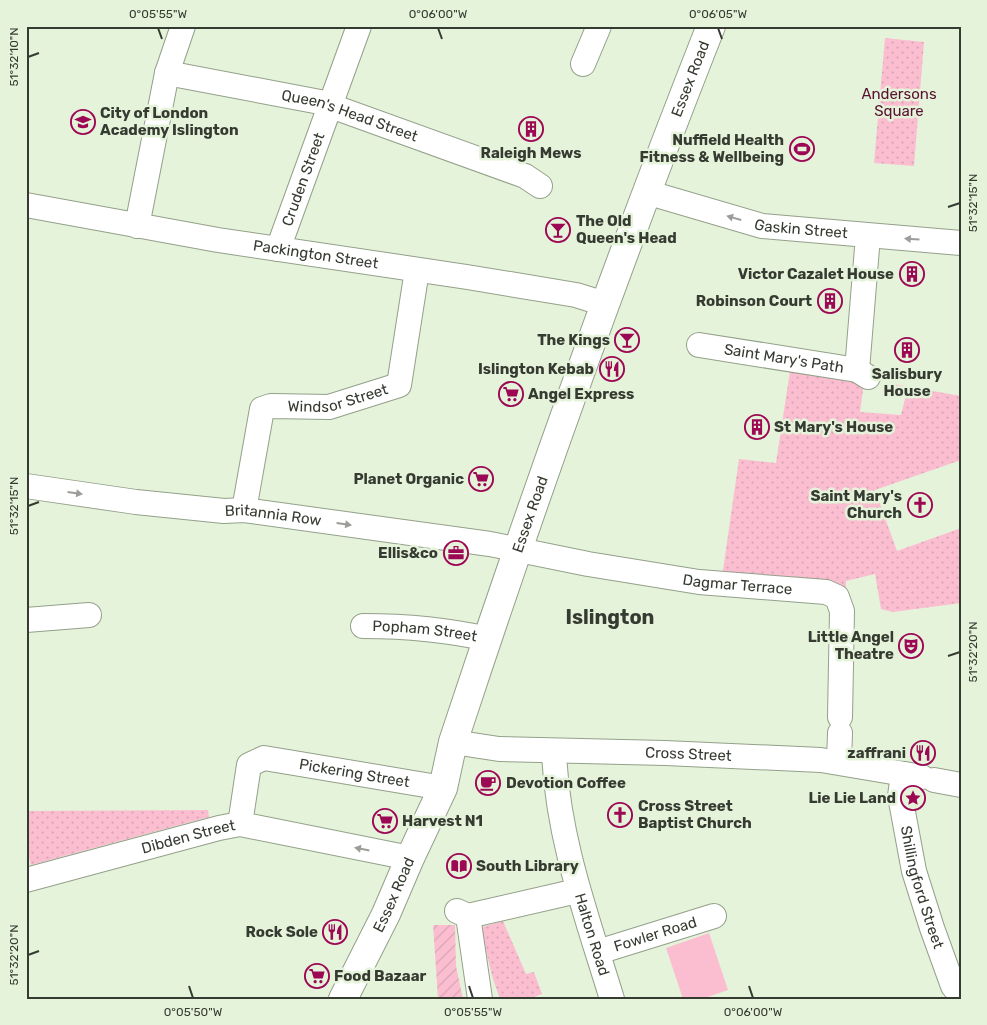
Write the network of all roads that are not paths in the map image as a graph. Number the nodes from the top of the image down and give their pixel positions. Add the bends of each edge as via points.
1 (183, 26) edge
2 (359, 26) edge
3 (599, 26) edge
4 (710, 26) edge
5 (583, 64) dead end
6 (167, 73) junction
7 (329, 105) junction
8 (531, 175) dead end
9 (646, 192) junction
10 (26, 205) edge
11 (137, 226) junction
12 (868, 236) junction
13 (961, 243) edge
14 (278, 248) junction
15 (417, 270) junction
16 (605, 304) junction
17 (699, 346) dead end
18 (26, 486) edge
19 (244, 510) junction
20 (518, 549) junction
21 (89, 616) dead end
22 (26, 620) edge
23 (363, 626) dead end
24 (488, 639) junction
25 (453, 742) junction
26 (554, 751) junction
27 (839, 762) junction
28 (920, 777) junction
29 (961, 785) edge
30 (444, 788) junction
31 (240, 824) junction
32 (410, 858) junction
33 (26, 880) edge
34 (578, 891) junction
35 (714, 916) dead end
36 (598, 952) junction
37 (961, 996) edge
38 (342, 999) edge
39 (480, 999) edge
40 (612, 999) edge

1 - 6 street
2 - 7 street, Cruden Street
3 - 5 street
4 - 9 main road, Essex Road
6 - 7 street, Queen's Head Street
6 - 11 street
7 - 8 street, Queen's Head Street
7 - 14 street, Cruden Street
12 -> 9 street, Gaskin Street via 762,226
9 - 16 main road, Essex Road
10 - 11 street, Packington Street
11 - 14 street, Packington Street
13 -> 12 street, Gaskin Street
12 - 17 street, Saint Mary's Path via 863,373
14 - 15 street, Packington Street
15 - 16 street, Packington Street via 576,295
15 - 19 street, Windsor Street via 399,385 329,407 271,406 262,409
16 - 20 main road, Essex Road
18 -> 19 street, Britannia Row via 136,502
19 -> 20 street, Britannia Row
20 - 24 main road, Essex Road
20 - 27 street, Dagmar Terrace via 699,582 826,592 837,597 842,611
21 - 22 street
23 - 24 street, Popham Street
24 - 25 main road, Essex Road
25 - 26 street, Cross Street via 499,749
25 - 30 main road, Essex Road
26 - 27 street, Cross Street
26 - 34 street, Halton Road via 564,837
27 - 28 street, Cross Street
28 - 29 street, Cross Street
28 - 37 street, Shillingford Street via 900,796 914,871 953,986
30 - 31 street, Pickering Street via 264,758 249,765
30 - 32 main road, Essex Road
32 -> 31 street, Dibden Street
31 - 33 street, Dibden Street
32 - 38 main road, Essex Road via 386,914
34 - 36 street, Halton Road
34 - 39 street via 463,913
35 - 36 street, Fowler Road
36 - 40 street, Halton Road

